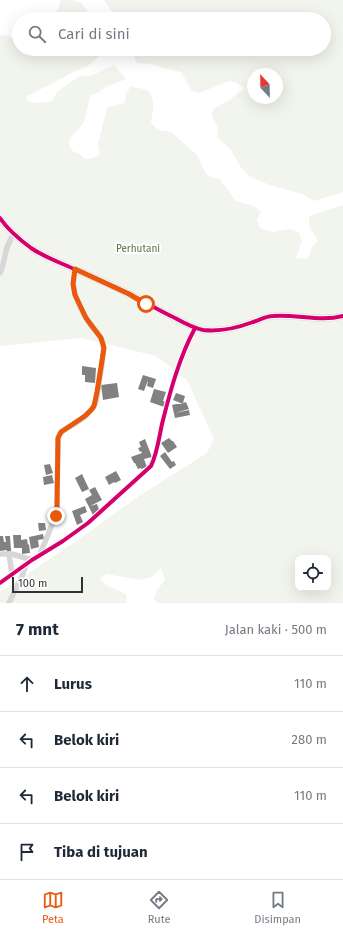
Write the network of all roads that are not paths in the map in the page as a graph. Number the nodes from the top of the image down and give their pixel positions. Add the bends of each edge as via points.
1 (0, 218) edge
2 (14, 234) junction
3 (75, 269) junction
4 (0, 273) edge
5 (343, 316) edge
6 (195, 328) junction
7 (0, 554) edge
8 (10, 554) junction
9 (39, 556) junction
10 (32, 560) junction
11 (26, 564) junction
12 (12, 574) junction
13 (0, 583) edge
14 (9, 603) edge

1 - 2 street
2 - 3 street via 31,248
2 - 4 street via 8,243
3 - 6 street
3 - 9 street via 75,295 86,318 101,338 103,352 92,409 61,432 58,438 56,516
5 - 6 street via 274,316 224,330
6 - 9 street via 174,381 151,466 88,523
7 - 8 street
8 - 10 street
8 - 12 street
9 - 10 street
10 - 11 street
11 - 12 street
11 - 14 street
12 - 13 street

